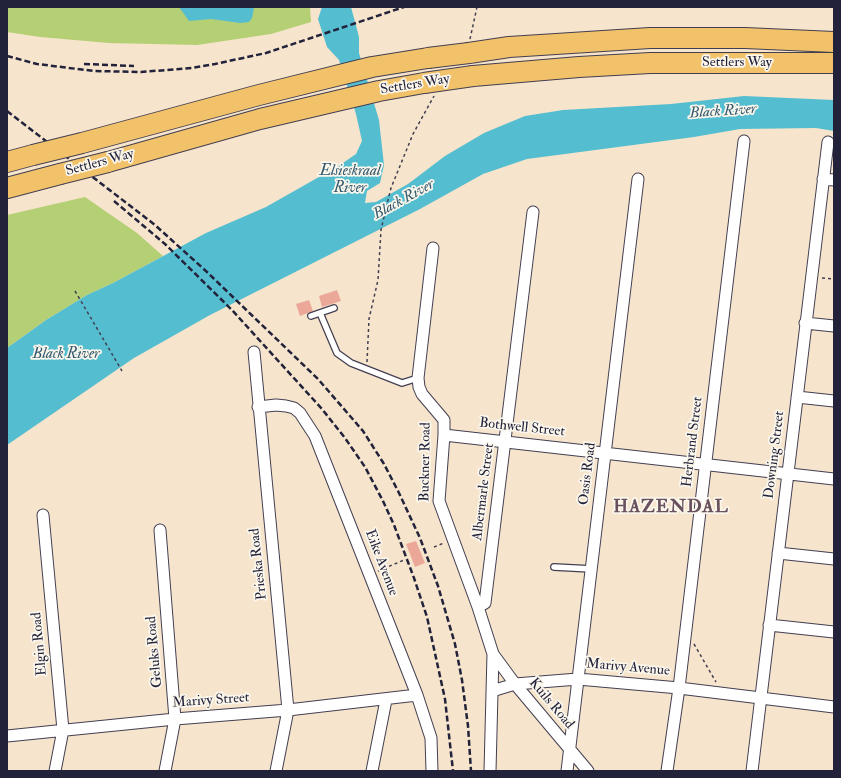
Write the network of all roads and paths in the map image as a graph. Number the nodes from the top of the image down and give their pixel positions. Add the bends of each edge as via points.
1 (477, 7) edge
2 (834, 30) edge
3 (745, 38) junction
4 (834, 42) edge
5 (470, 46) junction
6 (750, 63) junction
7 (834, 63) edge
8 (834, 77) edge
9 (431, 87) junction
10 (744, 141) dead end
11 (828, 142) dead end
12 (7, 162) edge
13 (638, 179) dead end
14 (828, 179) edge
15 (7, 188) edge
16 (533, 212) dead end
17 (433, 248) dead end
18 (75, 291) dead end
19 (334, 308) dead end
20 (320, 313) junction
21 (311, 316) dead end
22 (806, 323) junction
23 (834, 326) edge
24 (254, 352) dead end
25 (367, 370) junction
26 (122, 371) dead end
27 (418, 378) junction
28 (797, 396) junction
29 (834, 401) edge
30 (258, 408) junction
31 (444, 435) junction
32 (505, 441) junction
33 (606, 453) junction
34 (705, 464) junction
35 (788, 474) junction
36 (834, 479) edge
37 (44, 515) dead end
38 (160, 530) dead end
39 (442, 544) dead end
40 (434, 547) dead end
41 (778, 553) junction
42 (834, 559) edge
43 (404, 560) dead end
44 (554, 566) dead end
45 (592, 569) junction
46 (374, 573) dead end
47 (478, 607) junction
48 (769, 625) junction
49 (686, 628) junction
50 (834, 632) edge
51 (493, 654) junction
52 (578, 679) junction
53 (514, 684) junction
54 (679, 688) junction
55 (492, 691) junction
56 (723, 694) junction
57 (417, 695) junction
58 (761, 699) junction
59 (386, 700) junction
60 (834, 707) edge
61 (288, 710) junction
62 (175, 719) junction
63 (63, 730) junction
64 (7, 736) edge
65 (569, 749) junction
66 (55, 771) edge
67 (165, 771) edge
68 (276, 771) edge
69 (372, 771) edge
70 (432, 771) edge
71 (490, 771) edge
72 (566, 771) edge
73 (588, 771) edge
74 (668, 771) edge
75 (752, 771) edge

1 - 5 path
2 - 3 highway
3 - 4 highway, Settlers Way
3 - 5 highway, Settlers Way via 650,38 509,48
5 - 12 highway, Settlers Way, bridge via 428,58 372,67 322,79
6 - 7 highway, Settlers Way
6 - 8 highway
6 - 9 highway, Settlers Way, bridge via 650,63 579,67 473,76
9 - 15 highway, Settlers Way, bridge via 378,91 326,103
9 - 25 path via 391,188 381,230 378,280 369,319
10 - 34 street, Herbrand Street
11 - 14 street, Downing Street
13 - 33 street, Oasis Road
14 - 22 street, Downing Street
16 - 32 street, Albermarle Street
17 - 27 street, Buckner Road
18 - 26 path
19 - 20 lane
20 - 21 lane
20 - 25 lane via 337,353
22 - 23 street
22 - 28 street, Downing Street
24 - 30 street, Prieska Road
25 - 27 lane via 402,383
27 - 31 street, Buckner Road via 418,387 422,394 444,420
28 - 29 street
28 - 35 street, Downing Street
30 - 57 street, Eike Avenue via 276,405 294,408 315,436
30 - 61 street, Prieska Road
31 - 32 street, Bothwell Street
31 - 47 street, Buckner Road via 439,501
32 - 33 street, Bothwell Street
32 - 47 street, Albermarle Street via 485,603
33 - 34 street, Bothwell Street
33 - 45 street, Oasis Road
34 - 35 street, Bothwell Street
34 - 49 street, Herbrand Street
35 - 36 street, Bothwell Street
35 - 41 street, Downing Street
37 - 63 street, Elgin Road
38 - 62 street, Geluks Road
39 - 40 path
41 - 42 street
41 - 48 street, Downing Street
43 - 46 path
44 - 45 lane
45 - 52 street, Oasis Road
47 - 51 street
48 - 50 street
48 - 58 street, Downing Street
49 - 54 street, Herbrand Street
49 - 56 path
51 - 53 street, Kuils Road
51 - 55 street
52 - 53 street, Marivy Avenue
52 - 54 street, Marivy Avenue
52 - 65 street, Oasis Road
53 - 55 street, Marivy Avenue
53 - 65 street, Kuils Road
54 - 56 street, Marivy Avenue
54 - 74 street, Herbrand Street
55 - 71 street
56 - 58 street, Marivy Avenue
57 - 59 street, Marivy Street
57 - 70 street, Eike Avenue via 431,738
58 - 60 street, Marivy Avenue
58 - 75 street, Downing Street
59 - 61 street, Marivy Street
59 - 69 street
61 - 62 street, Marivy Street
61 - 68 street, Prieska Road
62 - 63 street, Marivy Street
62 - 67 street, Geluks Road
63 - 64 street, Marivy Street
63 - 66 street, Elgin Road
65 - 72 street, Oasis Road
65 - 73 street, Kuils Road

